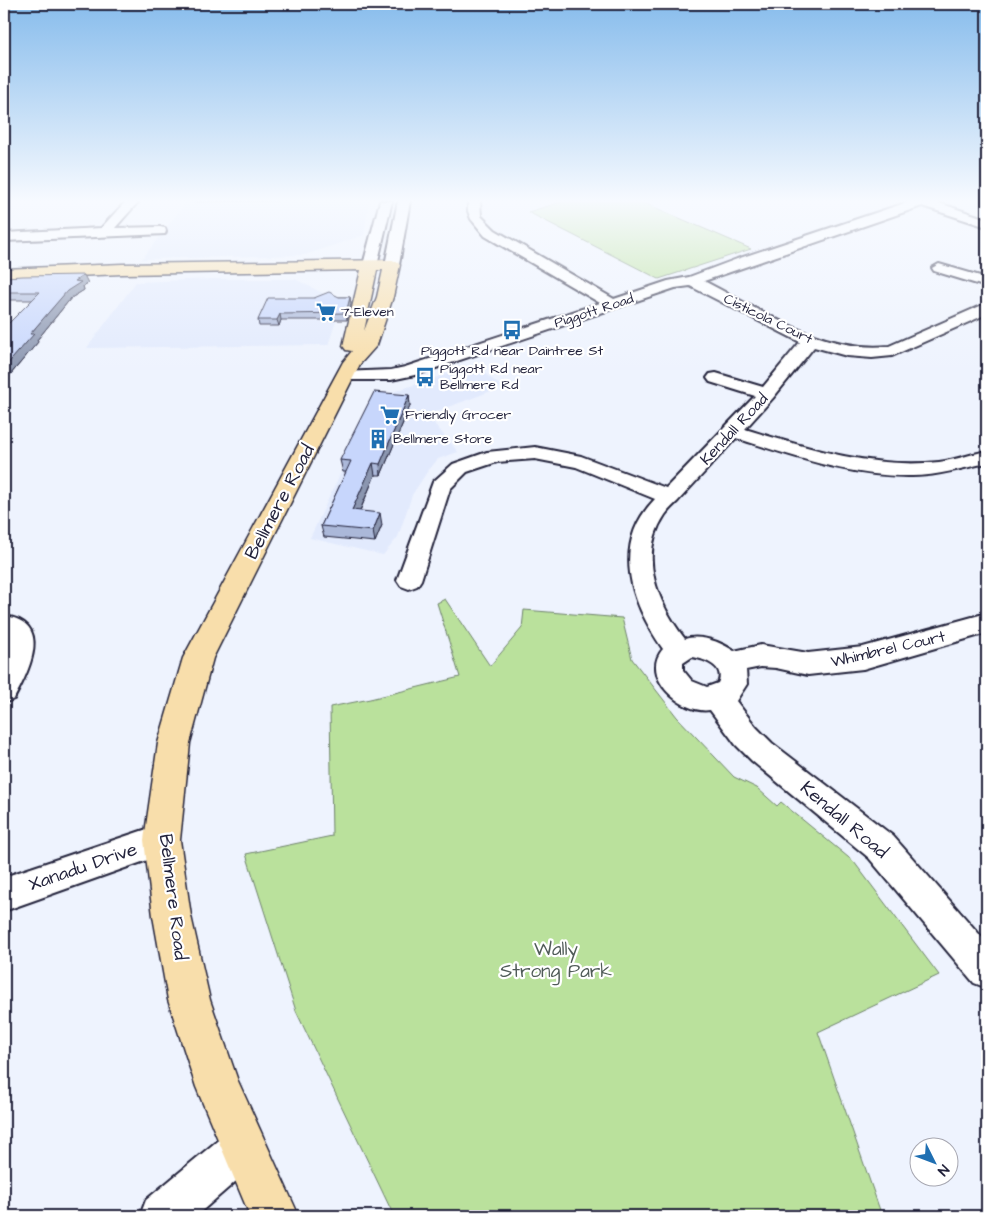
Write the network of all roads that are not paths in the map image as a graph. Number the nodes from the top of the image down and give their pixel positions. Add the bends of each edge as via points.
1 (321, 258) edge
2 (372, 258) edge
3 (393, 258) edge
4 (533, 258) edge
5 (754, 258) edge
6 (303, 265) junction
7 (269, 268) junction
8 (369, 268) junction
9 (391, 268) junction
10 (939, 268) dead end
11 (4, 274) edge
12 (692, 281) junction
13 (347, 283) junction
14 (987, 283) edge
15 (614, 305) junction
16 (987, 308) edge
17 (968, 318) junction
18 (987, 326) edge
19 (810, 341) junction
20 (349, 369) junction
21 (716, 378) dead end
22 (767, 394) junction
23 (732, 431) junction
24 (987, 457) edge
25 (670, 497) junction
26 (410, 580) dead end
27 (987, 623) edge
28 (4, 626) edge
29 (679, 651) junction
30 (728, 663) junction
31 (4, 690) edge
32 (717, 697) junction
33 (162, 840) junction
34 (4, 894) edge
35 (987, 970) edge
36 (243, 1147) junction
37 (162, 1216) edge
38 (274, 1216) edge

1 - 6 main road
2 - 8 street, Bellmere Road
3 - 9 street, Bellmere Road
4 - 15 street
5 - 12 street, Piggott Road
6 - 7 main road
6 - 8 main road
7 - 11 main road
7 - 13 main road
8 - 9 main road
8 - 13 main road, Bellmere Road
8 - 13 main road
9 - 20 main road, Bellmere Road via 385,297 368,345
10 - 14 street
12 - 15 street, Piggott Road
12 - 19 street, Cisticola Court
13 - 20 main road, Bellmere Road via 352,346
15 - 20 street, Piggott Road via 409,372 391,375
16 - 17 street, Cisticola Court
17 - 18 street
17 - 19 street, Cisticola Court via 892,351 847,351
19 - 22 street, Kendall Road
20 - 33 main road, Bellmere Road via 198,658 174,743
21 - 22 street
22 - 23 street, Kendall Road
23 - 24 street via 834,462 887,470 939,468
23 - 25 street, Kendall Road
25 - 26 street via 581,462 535,453 494,456 460,468 440,487
25 - 29 street, Kendall Road via 646,528 639,563 642,586 657,621
27 - 30 street, Whimbrel Court via 863,658 808,664 761,656
28 - 31 street via 12,627 21,636 21,652 15,673
29 - 30 street via 692,647 709,649
29 - 32 street via 673,656 669,669 675,684 698,698
30 - 32 street via 733,683
32 - 35 street, Kendall Road via 762,752 881,847
33 - 34 street, Xanadu Drive
33 - 36 main road, Bellmere Road via 172,916 189,1000 218,1087
36 - 37 street
36 - 38 main road, Bellmere Road

